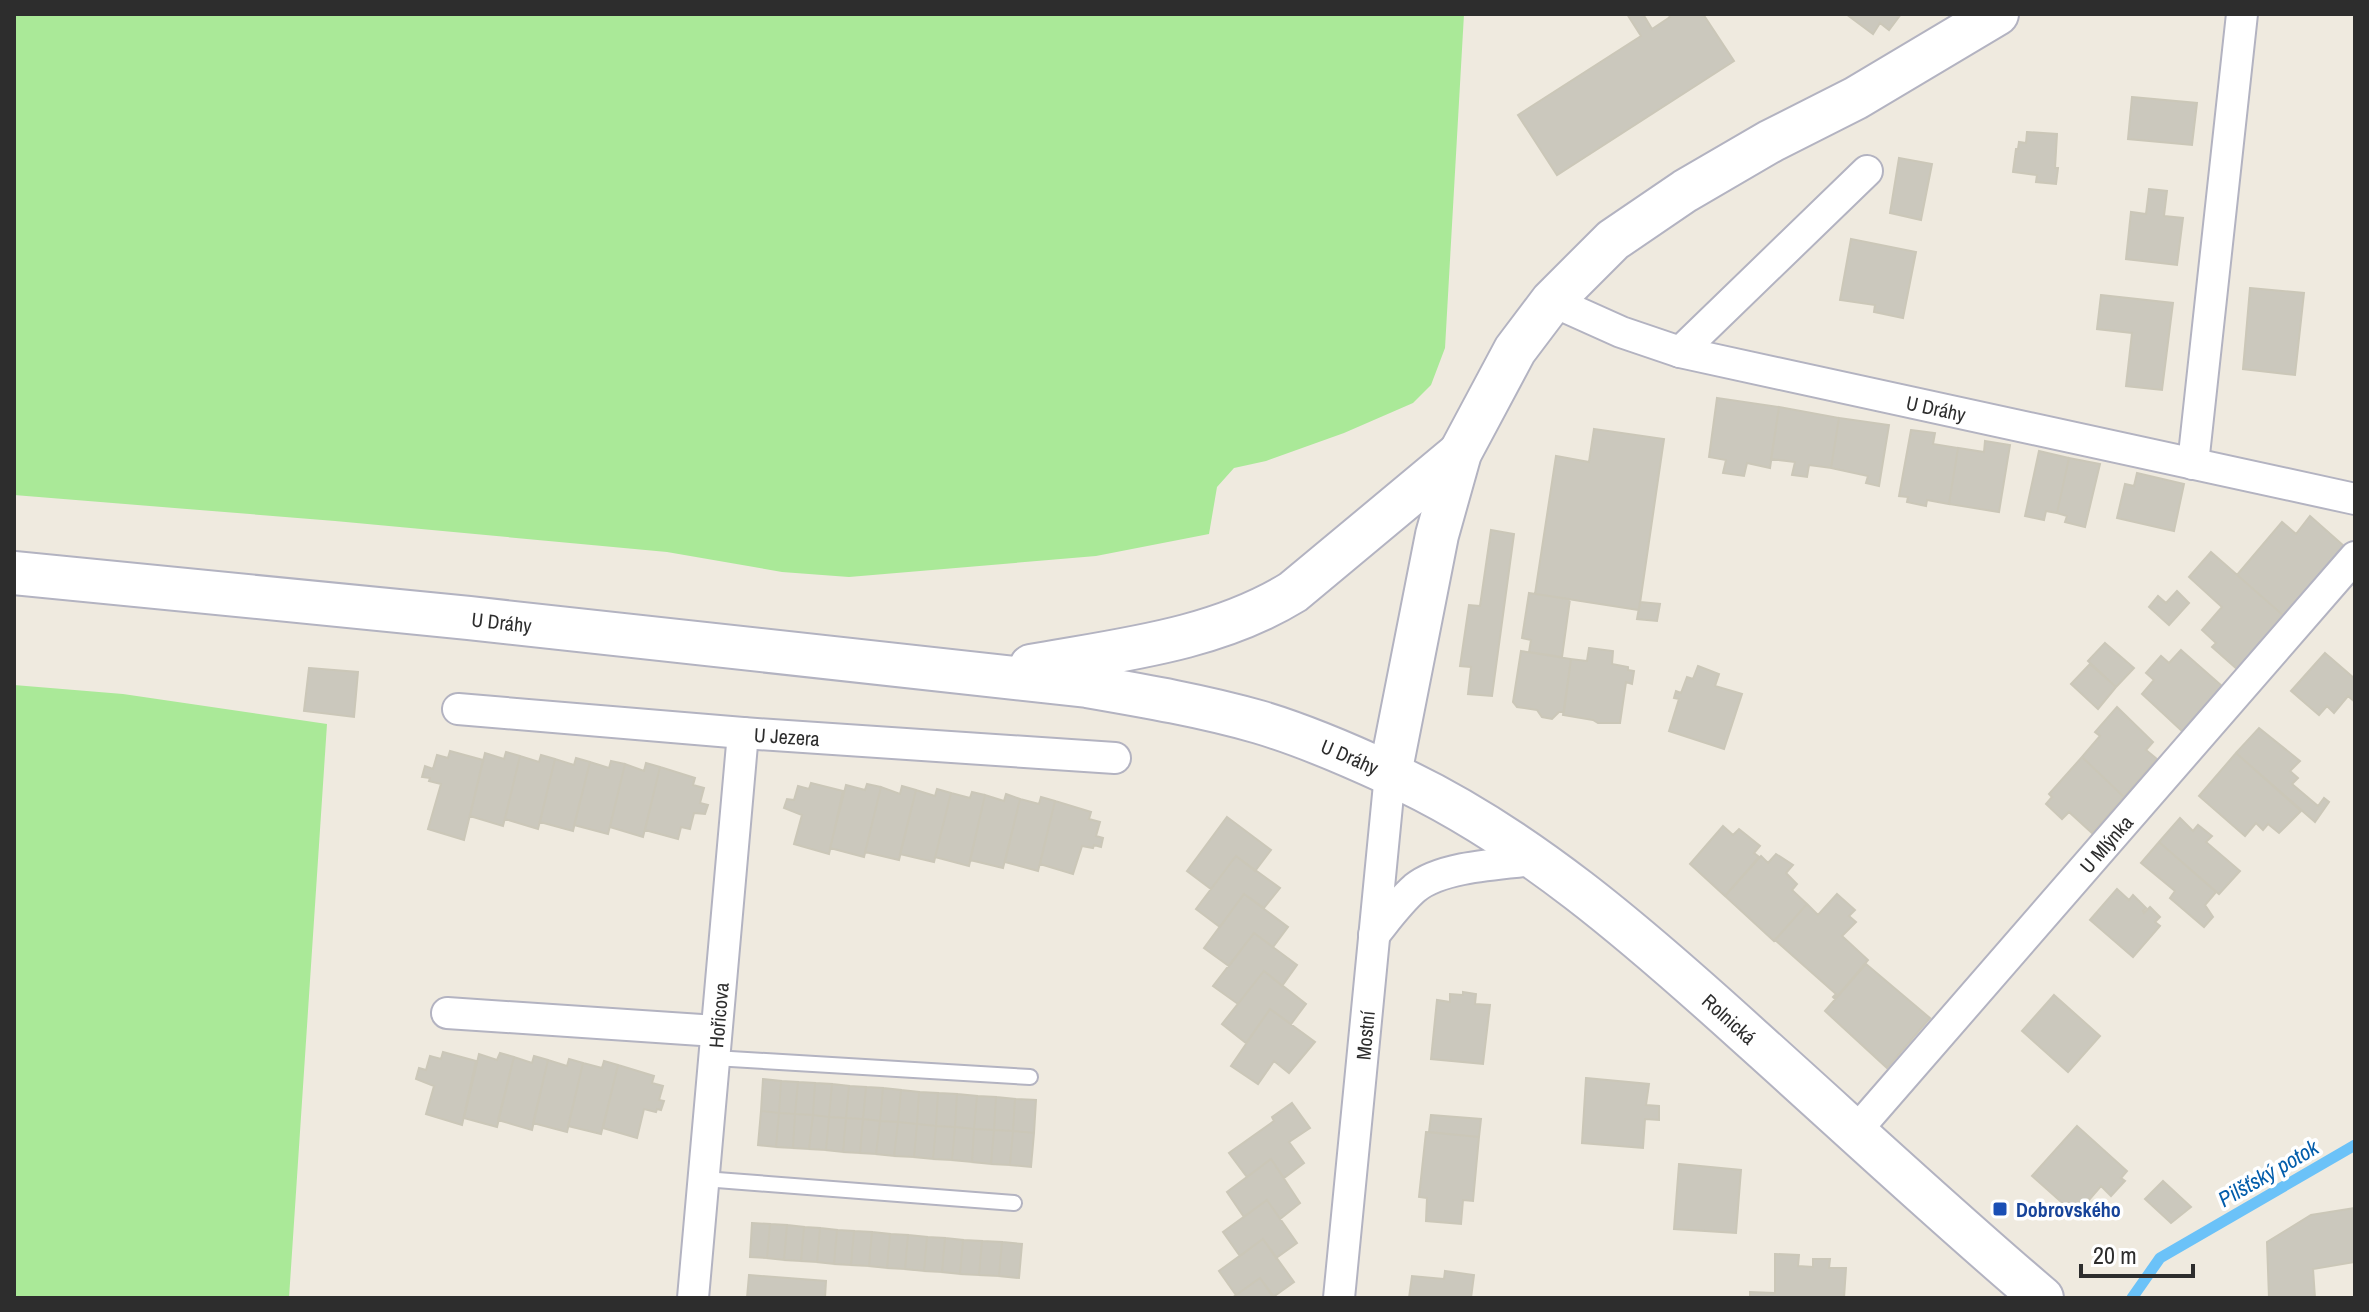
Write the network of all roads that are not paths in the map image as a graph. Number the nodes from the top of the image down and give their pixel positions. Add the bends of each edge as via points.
1 (1997, 14) edge
2 (2242, 14) edge
3 (1867, 171) dead end
4 (1552, 301) junction
5 (1680, 352) junction
6 (1460, 453) junction
7 (2193, 464) junction
8 (2355, 499) edge
9 (2355, 557) edge
10 (14, 573) edge
11 (989, 674) junction
12 (458, 709) dead end
13 (743, 733) junction
14 (1115, 758) dead end
15 (1390, 774) junction
16 (1536, 860) junction
17 (1374, 935) junction
18 (447, 1013) dead end
19 (715, 1044) junction
20 (1030, 1077) dead end
21 (1855, 1132) junction
22 (704, 1179) junction
23 (1014, 1203) dead end
24 (693, 1298) edge
25 (1339, 1298) edge
26 (2042, 1298) edge

1 - 4 street, U Dráhy via 1685,191 1613,240
2 - 7 street
3 - 5 street
4 - 5 street, U Dráhy
4 - 6 street, U Dráhy via 1515,350
5 - 7 street, U Dráhy
6 - 11 street, U Dráhy via 1273,604 1232,623 1183,636
6 - 15 street, U Dráhy via 1437,535
7 - 8 street, U Dráhy
9 - 21 street, U Mlýnka
10 - 11 street, U Dráhy
11 - 15 street, U Dráhy via 1101,688 1260,722
12 - 13 street, U Jezera
13 - 14 street, U Jezera
13 - 19 street, Hořicova
15 - 16 street, Rolnická
15 - 17 street, Mostní
16 - 17 street via 1435,877 1417,887
16 - 21 street, Rolnická via 1641,938
17 - 25 street, Mostní
18 - 19 street
19 - 20 lane
19 - 22 street, Hořicova
21 - 26 street, Rolnická
22 - 23 lane
22 - 24 street, Hořicova

